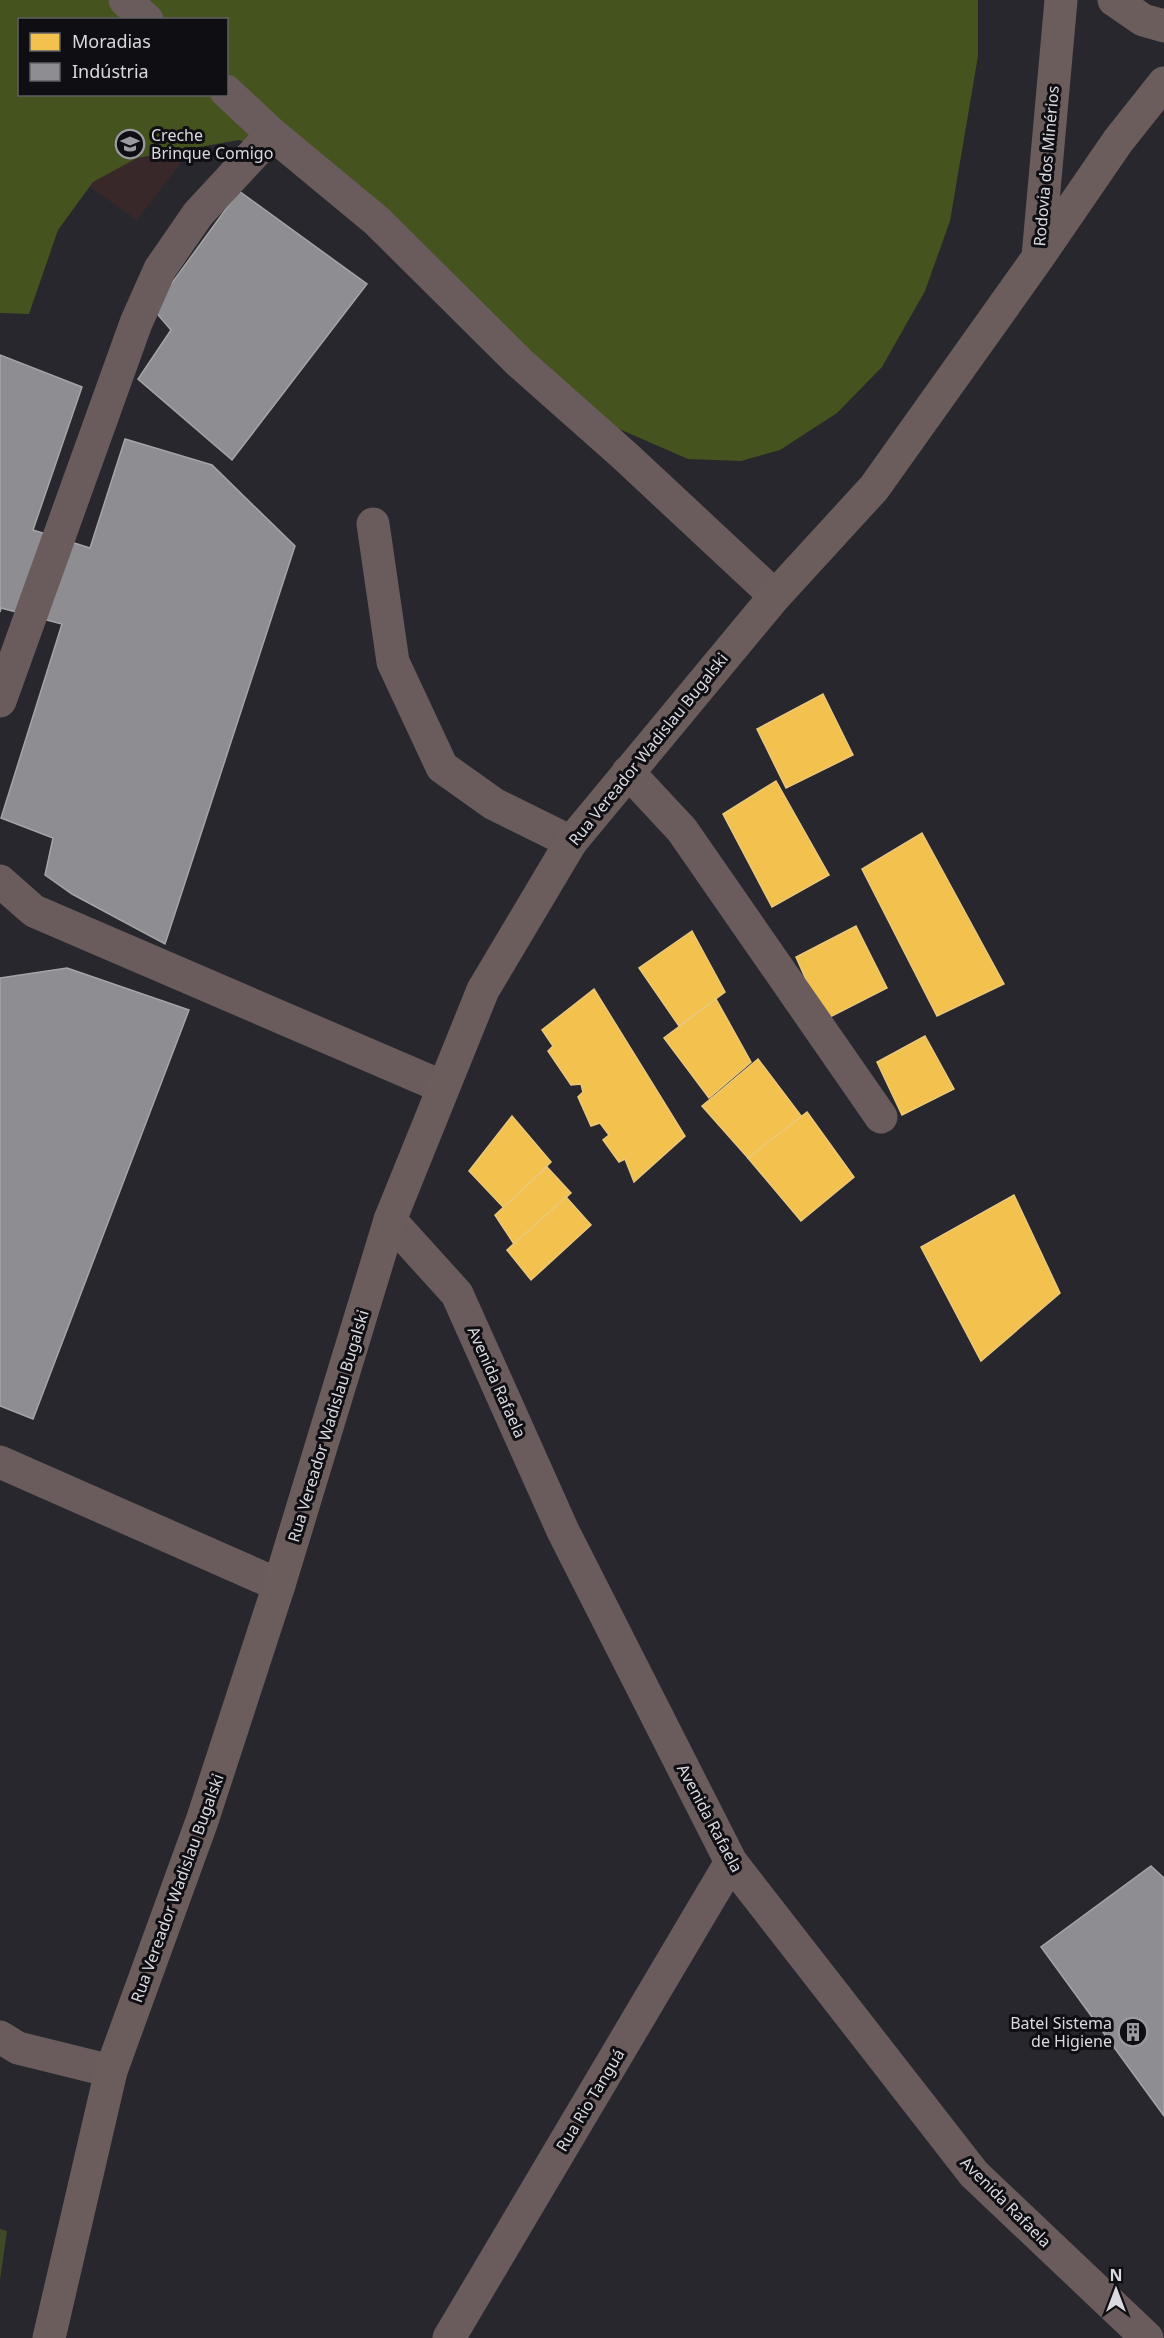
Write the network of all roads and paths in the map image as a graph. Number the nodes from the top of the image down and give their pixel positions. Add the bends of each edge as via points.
1 (125, 0) edge
2 (1062, 0) edge
3 (1114, 0) edge
4 (145, 18) edge
5 (1164, 26) edge
6 (1164, 83) edge
7 (228, 93) edge
8 (272, 134) junction
9 (1037, 259) junction
10 (373, 524) dead end
11 (775, 596) junction
12 (0, 701) edge
13 (628, 772) junction
14 (571, 842) junction
15 (0, 881) edge
16 (443, 1087) junction
17 (881, 1117) dead end
18 (390, 1220) junction
19 (0, 1462) edge
20 (279, 1585) junction
21 (731, 1862) junction
22 (0, 2037) edge
23 (111, 2071) junction
24 (49, 2338) edge
25 (450, 2338) edge
26 (1147, 2338) edge

1 - 4 street
2 - 9 main road, Rodovia dos Minérios
3 - 5 main road via 1143,21
6 - 9 main road, Rodovia dos Minérios via 1118,141
7 - 8 street
8 - 11 street via 377,221 520,363
8 - 12 street via 198,214 160,269 136,323
9 - 11 main road, Rua Vereador Wadislau Bugalski via 874,488
10 - 14 street via 393,662 442,767 494,804
11 - 13 main road, Rua Vereador Wadislau Bugalski
13 - 14 main road, Rua Vereador Wadislau Bugalski
13 - 17 street via 682,830
14 - 16 main road, Rua Vereador Wadislau Bugalski via 483,990
15 - 16 street via 34,911
16 - 18 main road, Rua Vereador Wadislau Bugalski
18 - 20 main road, Rua Vereador Wadislau Bugalski
18 - 21 street, Avenida Rafaela via 457,1294 563,1531
19 - 20 street
20 - 23 main road, Rua Vereador Wadislau Bugalski via 202,1821
21 - 25 street, Rua Rio Tanguá
21 - 26 street, Avenida Rafaela via 974,2174
22 - 23 street via 18,2048
23 - 24 main road, Rua Vereador Wadislau Bugalski

